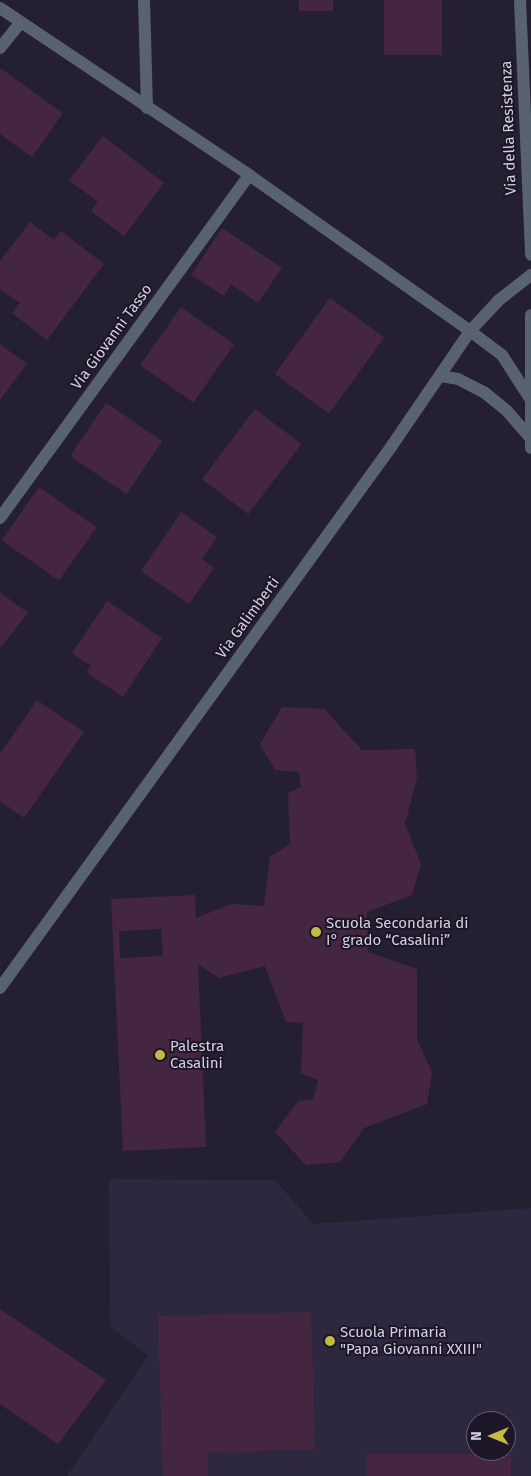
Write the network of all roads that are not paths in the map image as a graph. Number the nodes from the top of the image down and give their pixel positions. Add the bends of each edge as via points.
1 (144, 0) edge
2 (520, 0) edge
3 (0, 8) edge
4 (20, 22) junction
5 (0, 48) edge
6 (147, 108) junction
7 (250, 175) junction
8 (531, 255) edge
9 (531, 274) edge
10 (531, 315) edge
11 (470, 331) junction
12 (440, 376) junction
13 (529, 397) junction
14 (530, 437) edge
15 (531, 448) edge
16 (0, 518) edge
17 (0, 988) edge

1 - 6 street
2 - 8 street, Via della Resistenza
3 - 4 street
4 - 5 street
4 - 6 street
6 - 7 street
7 - 11 street
7 - 16 street, Via Giovanni Tasso
9 - 11 street, Via Galimberti via 499,300
10 - 13 street
11 - 12 street, Via Galimberti
11 - 13 street via 502,355
12 - 14 street via 458,379 485,393 507,411
12 - 17 street, Via Galimberti
13 - 14 street
14 - 15 street

